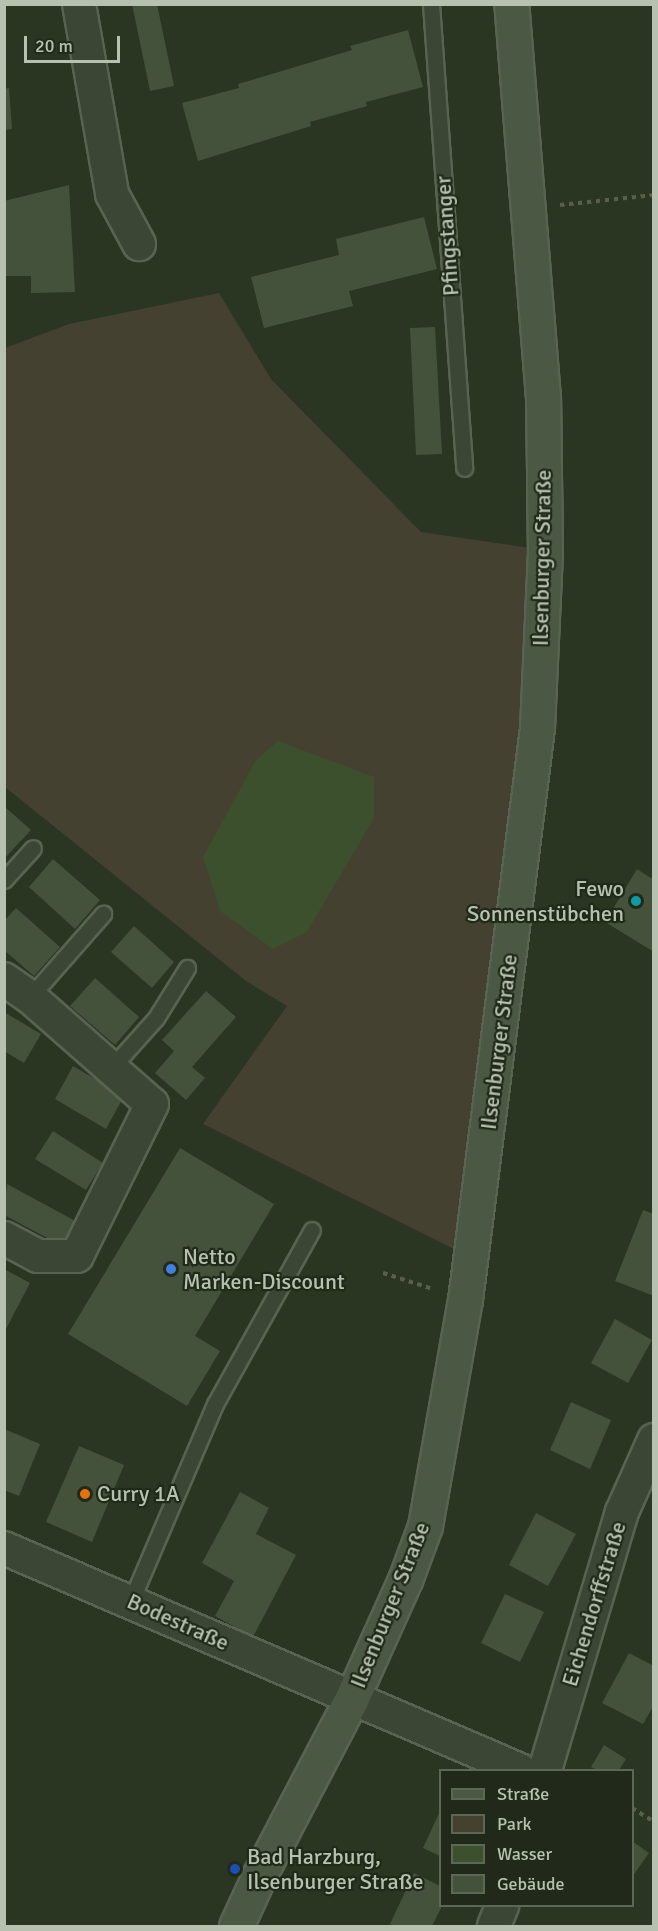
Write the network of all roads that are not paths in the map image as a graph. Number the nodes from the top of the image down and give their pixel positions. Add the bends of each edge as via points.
1 (79, 4) edge
2 (431, 4) edge
3 (511, 4) edge
4 (139, 244) dead end
5 (464, 468) dead end
6 (33, 848) dead end
7 (4, 880) edge
8 (104, 914) dead end
9 (187, 968) dead end
10 (4, 979) edge
11 (30, 996) junction
12 (112, 1066) junction
13 (312, 1230) dead end
14 (4, 1238) edge
15 (654, 1440) edge
16 (4, 1548) edge
17 (131, 1601) junction
18 (351, 1700) junction
19 (518, 1769) edge
20 (545, 1769) edge
21 (501, 1907) edge
22 (236, 1926) edge
23 (494, 1926) edge

1 - 4 street via 112,194
2 - 5 lane, Pfingstanger
3 - 18 main road, Ilsenburger Straße via 544,442 545,554 537,728 465,1300 425,1526
6 - 7 lane
8 - 11 lane
9 - 12 lane via 156,1018
10 - 11 street
11 - 12 street
12 - 14 street via 152,1104 77,1256 38,1256
13 - 17 lane via 215,1404
15 - 20 street, Eichendorffstraße via 622,1512
16 - 17 street, Bodestraße
17 - 18 street, Bodestraße
18 - 19 street
18 - 22 main road, Ilsenburger Straße
21 - 23 street

